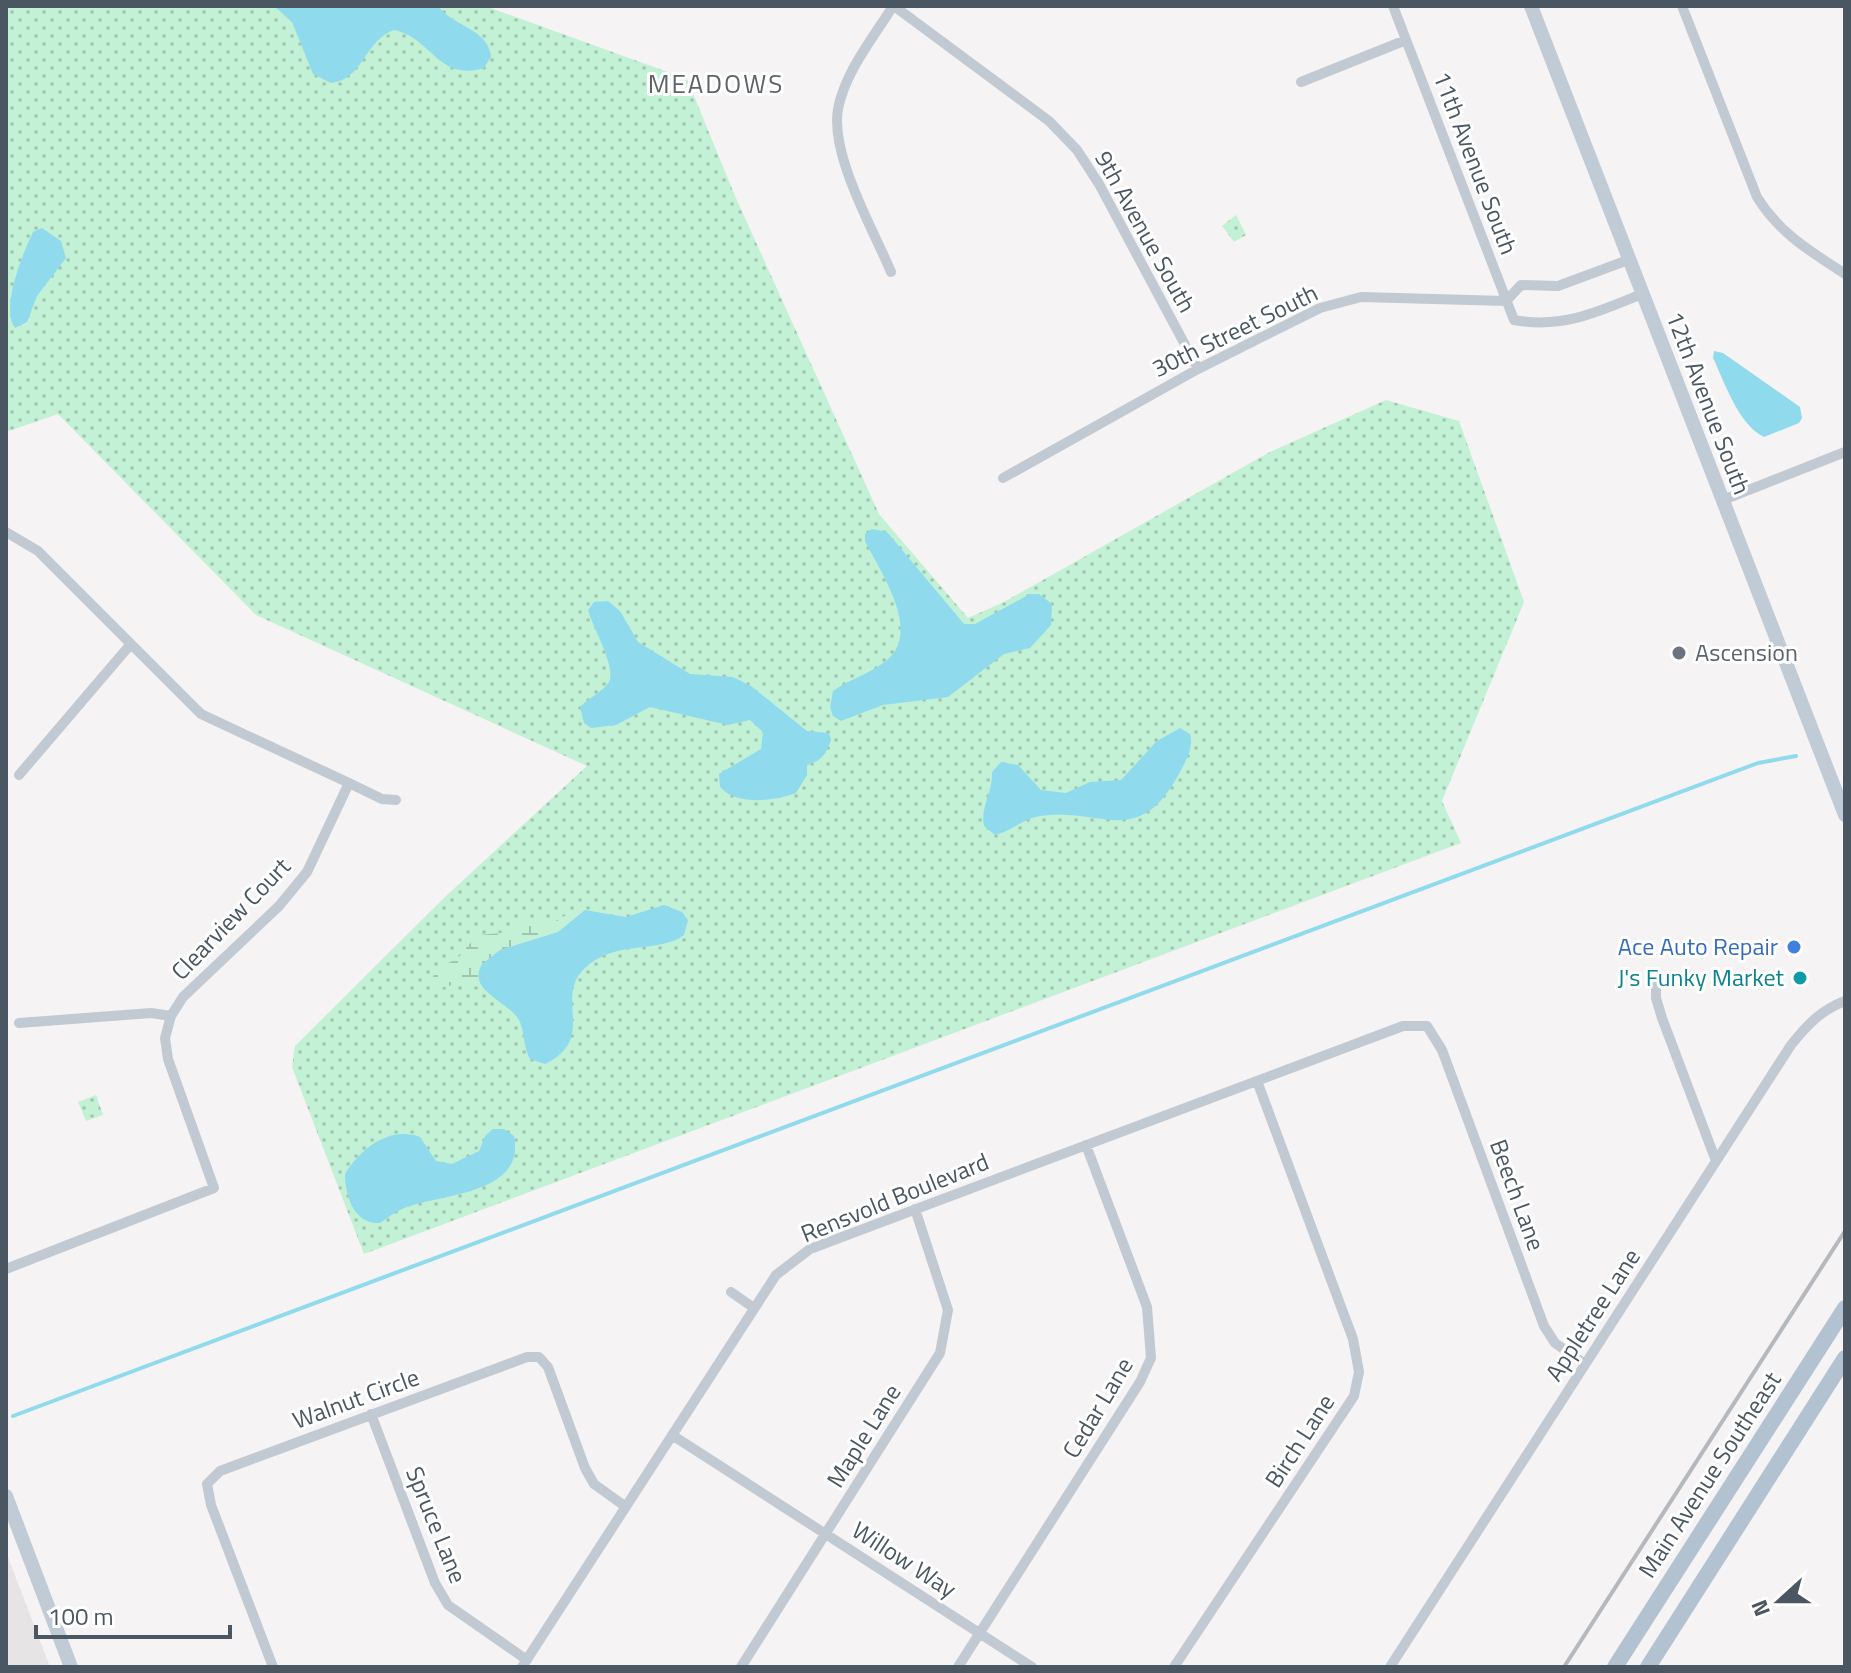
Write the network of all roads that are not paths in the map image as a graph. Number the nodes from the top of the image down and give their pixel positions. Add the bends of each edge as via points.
1 (893, 6) edge
2 (1393, 6) edge
3 (1531, 6) edge
4 (1682, 6) edge
5 (1406, 40) junction
6 (1301, 82) dead end
7 (1628, 260) junction
8 (891, 272) dead end
9 (1845, 274) edge
10 (1642, 294) junction
11 (1506, 301) junction
12 (1198, 369) junction
13 (1845, 452) edge
14 (1003, 478) dead end
15 (1723, 500) junction
16 (6, 532) edge
17 (130, 645) junction
18 (19, 775) dead end
19 (349, 783) junction
20 (396, 800) dead end
21 (1845, 815) edge
22 (1656, 981) dead end
23 (1845, 1001) edge
24 (171, 1016) junction
25 (19, 1023) dead end
26 (1427, 1026) joint
27 (1257, 1081) junction
28 (1086, 1145) junction
29 (1716, 1161) junction
30 (915, 1209) junction
31 (6, 1269) edge
32 (731, 1292) dead end
33 (754, 1308) junction
34 (1845, 1308) edge
35 (1845, 1358) edge
36 (1585, 1364) junction
37 (371, 1414) junction
38 (672, 1435) junction
39 (6, 1496) edge
40 (626, 1507) junction
41 (827, 1534) junction
42 (980, 1633) junction
43 (525, 1663) edge
44 (71, 1667) edge
45 (273, 1667) edge
46 (741, 1667) edge
47 (958, 1667) edge
48 (1032, 1667) edge
49 (1174, 1667) edge
50 (1390, 1667) edge
51 (1615, 1667) edge
52 (1648, 1667) edge

1 - 8 street via 852,72 837,120 844,158
1 - 12 street, 9th Avenue South via 1049,121 1077,150
2 - 5 street, 11th Avenue South
3 - 7 street, 12th Avenue South
4 - 9 street via 1770,219
5 - 6 street
5 - 11 street, 11th Avenue South
7 - 10 street, 12th Avenue South
7 - 11 street, 30th Street South via 1558,286 1521,285
10 - 11 street via 1568,322 1535,324 1514,320
10 - 15 street, 12th Avenue South
11 - 12 street, 30th Street South via 1361,297 1320,308
12 - 14 street, 30th Street South
13 - 15 street
15 - 21 street, 12th Avenue South
16 - 17 street via 38,551
17 - 18 street
17 - 19 street via 201,714
19 - 20 street
19 - 24 street, Clearview Court via 307,872 279,906 183,997
22 - 29 street via 1662,1018
23 - 29 street, Appletree Lane via 1809,1023 1791,1045
24 - 25 street, Clearview Court
24 - 31 street, Clearview Court via 165,1038 168,1059 214,1188
26 - 27 street, Rensvold Boulevard via 1403,1026
26 - 36 street, Beech Lane via 1442,1050 1544,1326 1555,1343
27 - 28 street, Rensvold Boulevard
27 - 49 street, Birch Lane via 1353,1339 1359,1372 1354,1396
28 - 30 street, Rensvold Boulevard
28 - 42 street, Cedar Lane via 1147,1307 1151,1358
29 - 36 street, Appletree Lane
30 - 33 street, Rensvold Boulevard via 810,1249 776,1275
30 - 41 street, Maple Lane via 943,1288 947,1332 940,1353
32 - 33 street
33 - 38 street, Rensvold Boulevard
34 - 51 main road, Main Avenue Southeast
35 - 52 main road, Main Avenue Southeast
36 - 50 street, Appletree Lane
37 - 40 street, Walnut Circle via 539,1357 548,1367 594,1484
37 - 43 street, Spruce Lane via 448,1605
37 - 45 street, Walnut Circle via 220,1471 207,1484
38 - 40 street, Rensvold Boulevard
38 - 41 street, Willow Way
39 - 44 street
40 - 43 street, Rensvold Boulevard
41 - 42 street, Willow Way
41 - 46 street, Maple Lane
42 - 47 street, Cedar Lane
42 - 48 street, Willow Way

